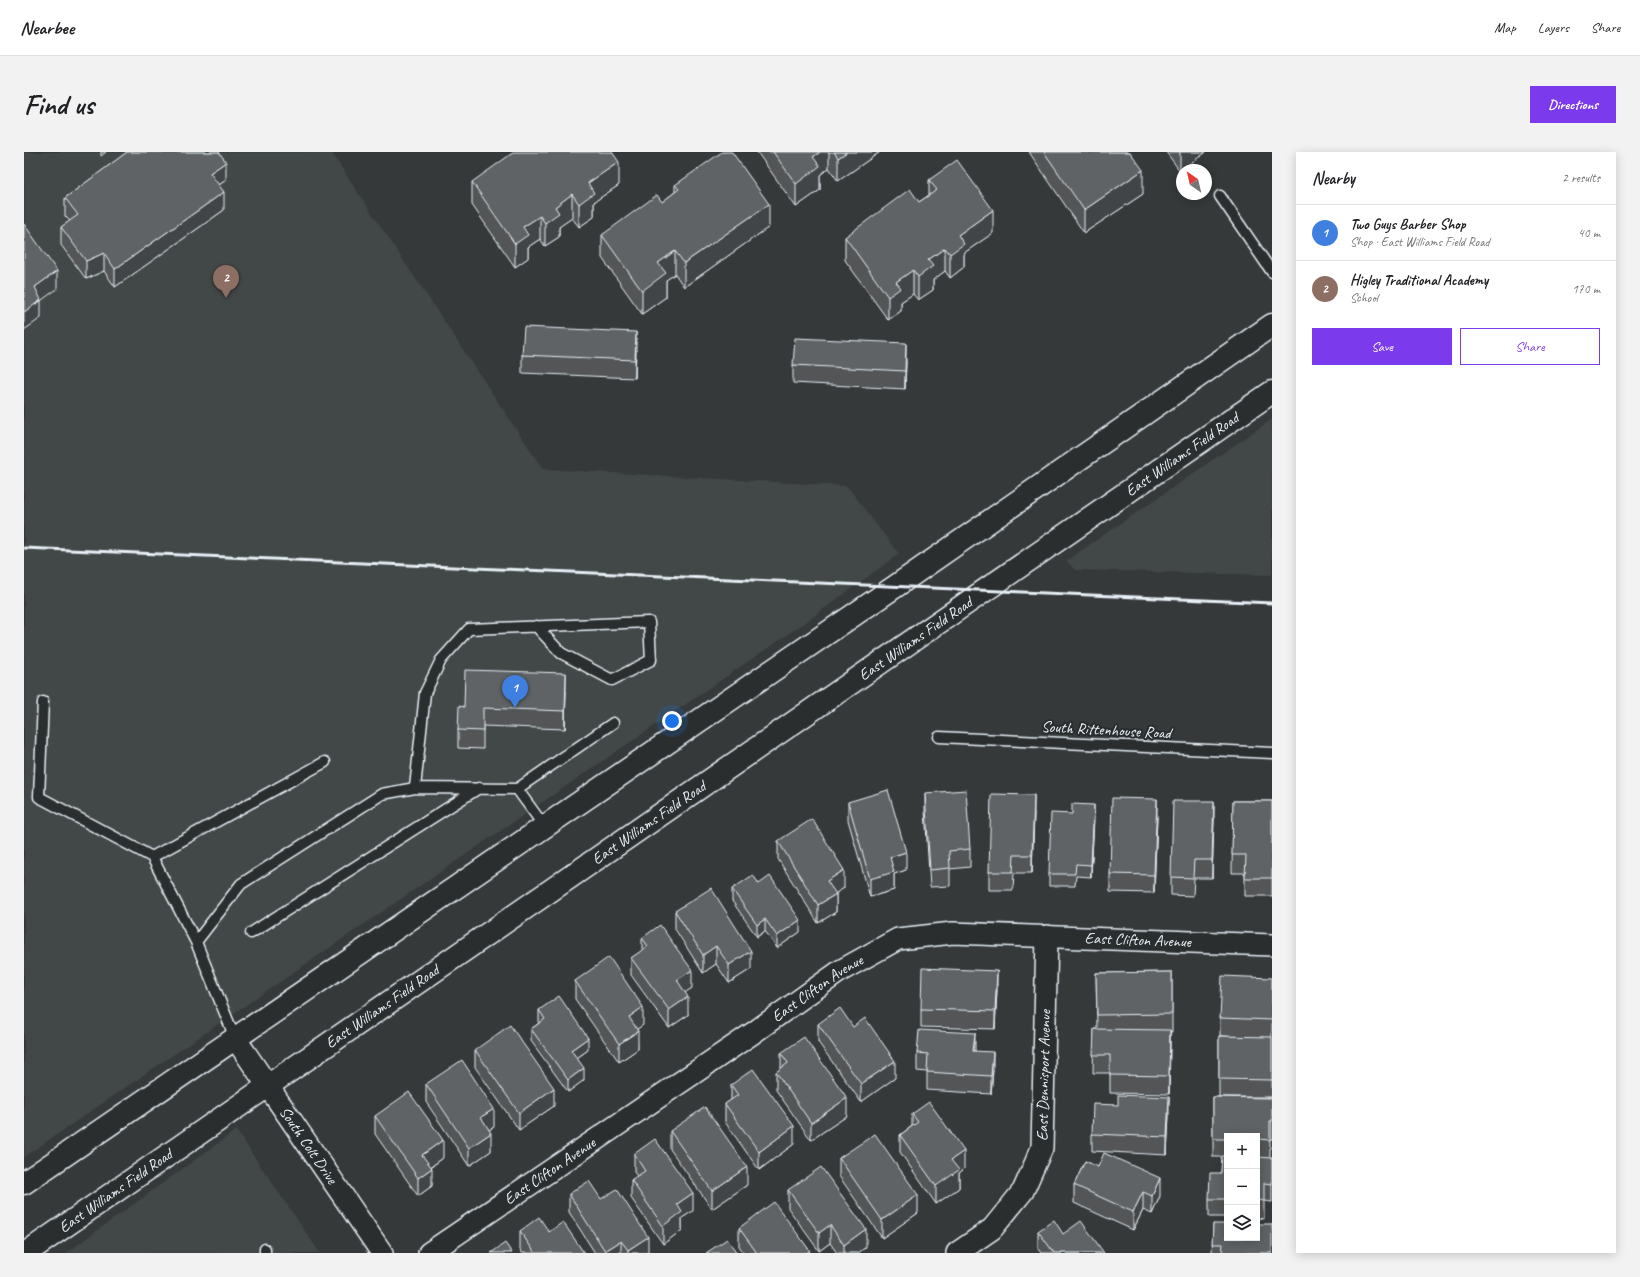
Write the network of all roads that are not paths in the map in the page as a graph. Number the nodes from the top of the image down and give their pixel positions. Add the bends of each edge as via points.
1 (1220, 196) dead end
2 (1272, 272) edge
3 (1272, 325) edge
4 (1272, 392) edge
5 (536, 626) junction
6 (43, 702) dead end
7 (613, 723) dead end
8 (939, 737) dead end
9 (1272, 753) edge
10 (325, 762) dead end
11 (415, 788) junction
12 (479, 788) junction
13 (517, 789) junction
14 (544, 826) junction
15 (152, 857) junction
16 (251, 933) dead end
17 (1047, 936) junction
18 (196, 942) junction
19 (1272, 945) edge
20 (235, 1038) junction
21 (268, 1085) junction
22 (24, 1183) edge
23 (26, 1253) edge
24 (382, 1253) edge
25 (429, 1253) edge
26 (957, 1253) edge

1 - 2 lane
3 - 14 main road
4 - 21 main road, East Williams Field Road
5 - 5 lane via 649,622 651,660 612,680 561,653
5 - 11 lane via 469,629 441,660 426,693
6 - 15 lane via 39,797
7 - 13 lane
8 - 9 lane, South Rittenhouse Road
10 - 15 lane
11 - 12 lane
11 - 18 lane via 382,794 241,884
12 - 13 lane
12 - 16 lane
13 - 14 lane
14 - 20 main road
15 - 18 lane
17 - 19 street, East Clifton Avenue
17 - 25 street, East Clifton Avenue via 953,933 898,939 840,971
17 - 26 street, East Dennisport Avenue via 1042,1148 1022,1192 992,1229
18 - 20 lane
20 - 21 street, South Colt Drive
20 - 22 main road
21 - 23 main road, East Williams Field Road
21 - 24 street, South Colt Drive

